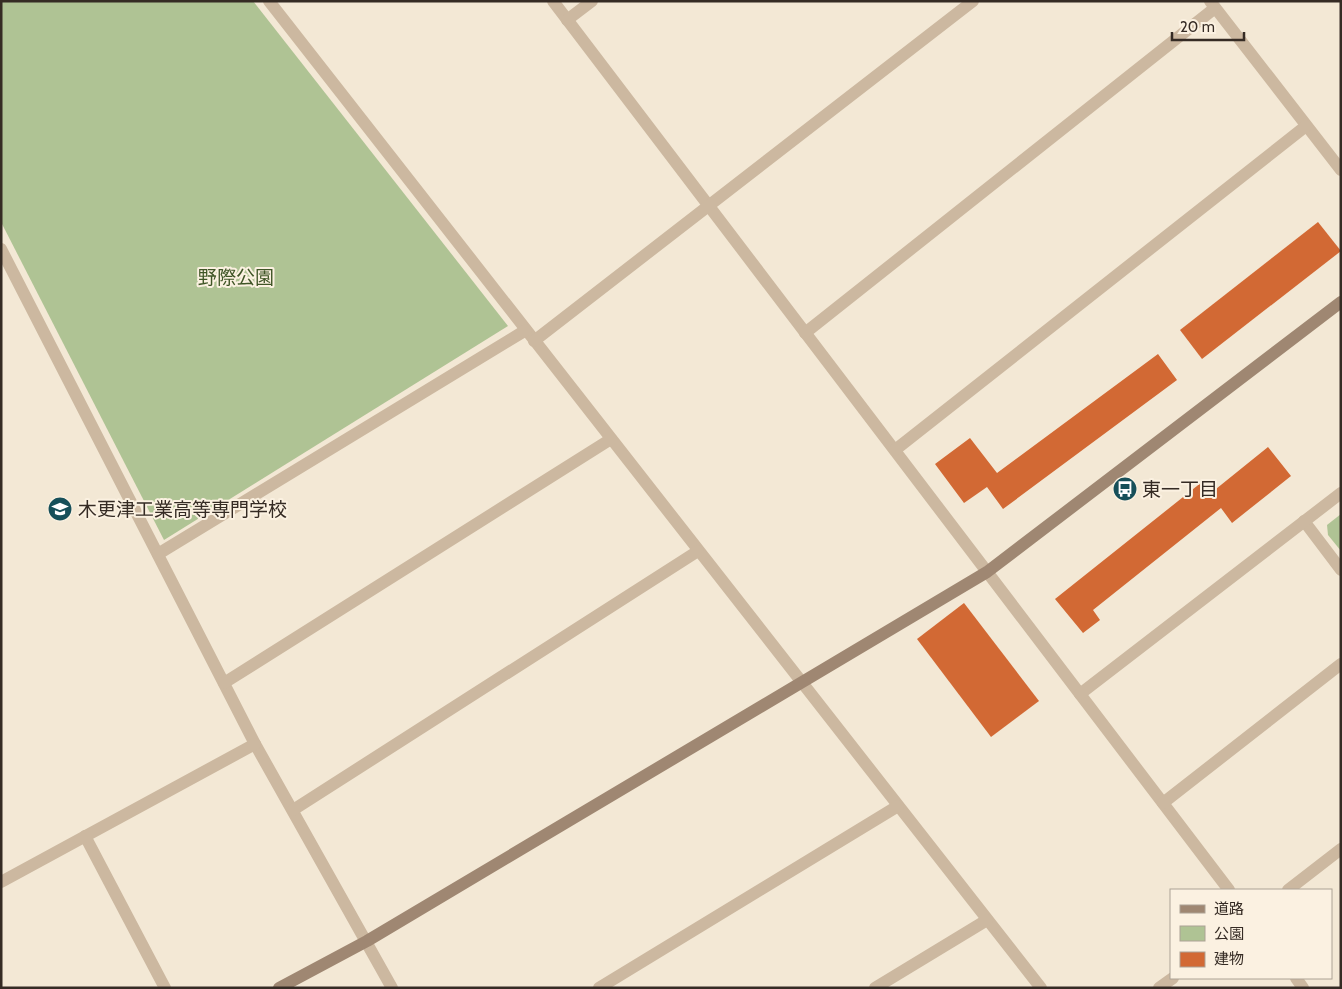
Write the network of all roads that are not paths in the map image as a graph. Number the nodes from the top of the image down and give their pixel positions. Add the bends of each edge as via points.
1 (268, 1) edge
2 (553, 1) edge
3 (592, 1) edge
4 (973, 1) edge
5 (1212, 5) edge
6 (568, 20) junction
7 (1306, 126) junction
8 (1341, 170) edge
9 (709, 206) junction
10 (1, 249) edge
11 (1341, 302) edge
12 (526, 330) junction
13 (805, 333) junction
14 (534, 341) junction
15 (611, 439) junction
16 (895, 450) junction
17 (1341, 493) edge
18 (1304, 521) junction
19 (698, 551) junction
20 (158, 554) junction
21 (1341, 570) edge
22 (987, 572) junction
23 (1341, 664) edge
24 (801, 682) junction
25 (224, 683) junction
26 (1080, 694) junction
27 (255, 744) junction
28 (1164, 803) junction
29 (898, 806) junction
30 (293, 810) junction
31 (85, 836) junction
32 (1341, 850) edge
33 (1, 882) edge
34 (1228, 889) edge
35 (1289, 889) edge
36 (988, 920) junction
37 (367, 941) junction
38 (1172, 979) edge
39 (165, 988) edge
40 (280, 988) edge
41 (392, 988) edge
42 (599, 988) edge
43 (875, 988) edge
44 (1040, 988) edge
45 (1159, 988) edge

1 - 12 street
2 - 6 street
3 - 6 street
4 - 9 street
5 - 7 street
5 - 13 street
6 - 9 street
7 - 8 street
7 - 16 street
9 - 13 street
9 - 14 street
10 - 20 street
11 - 22 street
12 - 14 street
12 - 20 street
13 - 16 street
14 - 15 street
15 - 19 street
15 - 25 street
16 - 22 street
17 - 18 street
18 - 21 street
18 - 26 street
19 - 24 street
19 - 30 street
20 - 25 street
22 - 24 street
22 - 26 street
23 - 28 street
24 - 29 street
24 - 37 street
25 - 27 street
26 - 28 street
27 - 30 street
27 - 31 street
28 - 34 street
29 - 36 street
29 - 42 street
30 - 37 street
31 - 33 street
31 - 39 street
32 - 35 street
36 - 43 street
36 - 44 street
37 - 40 street
37 - 41 street
38 - 45 street

